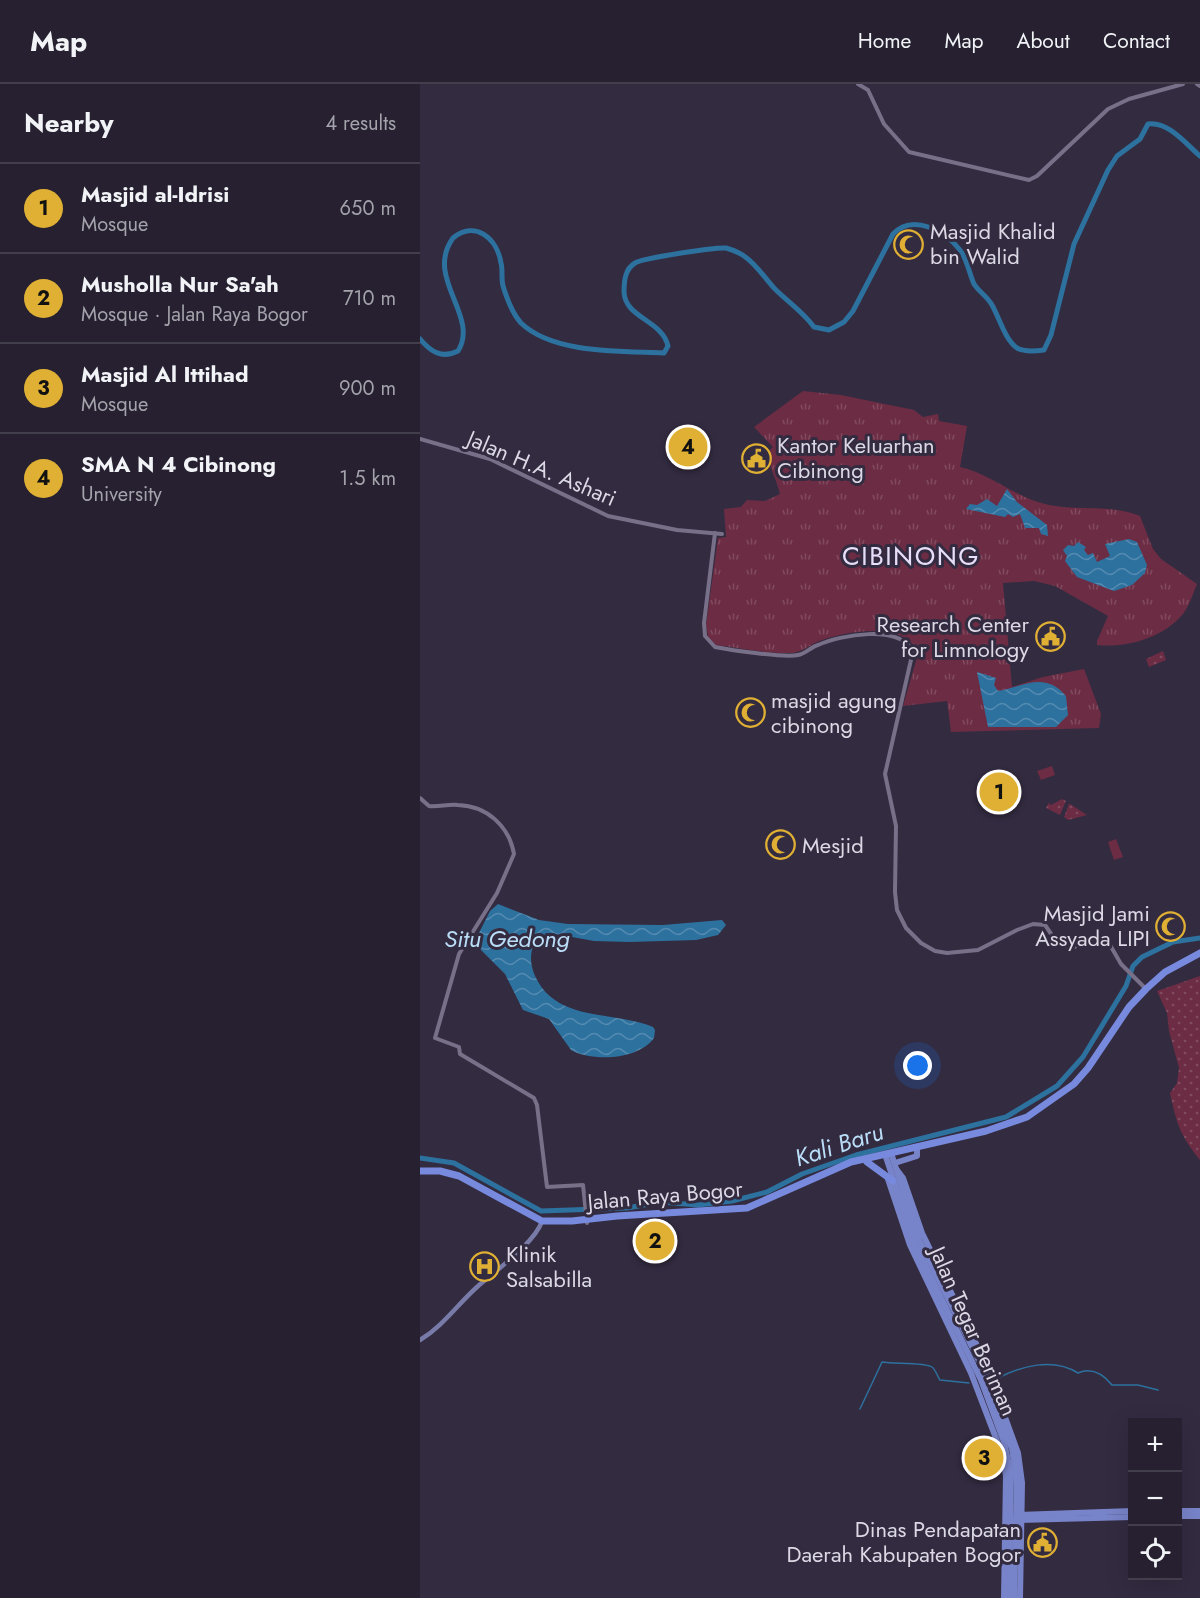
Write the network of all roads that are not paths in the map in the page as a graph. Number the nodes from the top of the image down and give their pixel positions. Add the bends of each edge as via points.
1 (858, 84) edge
2 (1183, 84) edge
3 (420, 439) edge
4 (714, 533) junction
5 (722, 534) dead end
6 (420, 798) edge
7 (1200, 955) edge
8 (1146, 989) junction
9 (1065, 1094) junction
10 (892, 1158) junction
11 (867, 1162) junction
12 (420, 1173) edge
13 (890, 1179) junction
14 (898, 1203) junction
15 (657, 1216) junction
16 (587, 1218) junction
17 (542, 1223) junction
18 (420, 1340) edge
19 (977, 1365) junction
20 (1128, 1511) edge
21 (1182, 1511) edge
22 (1200, 1511) edge
23 (1128, 1516) edge
24 (1182, 1516) edge
25 (1200, 1516) edge
26 (1016, 1518) junction
27 (1022, 1545) junction
28 (1016, 1552) junction
29 (1004, 1598) edge
30 (1009, 1598) edge
31 (1014, 1598) edge
32 (1020, 1598) edge

1 - 2 street via 868,90 884,124 909,152 1029,180 1108,109
3 - 4 street, Jalan H.A. Ashari via 490,459 608,516 669,529
4 - 5 street, Jalan H.A. Ashari
4 - 8 street via 704,623 707,640 715,647 797,655 822,643 870,634 889,636 913,651 885,774 896,826 895,903 912,936 934,951 958,954 981,949 1017,930 1041,924 1056,941 1070,949 1095,938 1106,938 1124,968
6 - 16 street via 429,806 462,805 486,812 503,827 514,856 493,900 459,954 435,1037 459,1047 460,1054 534,1098 547,1187 583,1185
7 - 8 highway, Jalan Raya Bogor via 1165,972
7 - 9 highway, Jalan Raya Bogor via 1167,976 1138,1002 1092,1070
8 - 9 highway, Jalan Raya Bogor via 1129,1006 1088,1068
9 - 10 highway, Jalan Raya Bogor via 1016,1126
10 - 11 highway, Jalan Raya Bogor
10 - 13 main road, Jalan Tegar Beriman
10 - 15 highway, Jalan Raya Bogor via 840,1166 747,1208
10 - 19 main road, Jalan Tegar Beriman via 919,1240
10 - 26 main road, Jalan Tegar Beriman via 922,1233 984,1362 1014,1439 1022,1472
11 - 13 highway
11 - 15 highway, Jalan Raya Bogor via 841,1169 748,1211
12 - 17 highway via 459,1176
13 - 14 main road, Jalan Tegar Beriman
14 - 19 main road, Jalan Tegar Beriman
14 - 29 main road, Jalan Tegar Beriman via 926,1280 971,1372 1002,1454 1006,1476
15 - 16 highway, Jalan Raya Bogor
16 - 17 highway, Jalan Raya Bogor
17 - 18 main road via 447,1320
19 - 26 main road, Jalan Tegar Beriman via 1015,1462
20 - 26 main road
21 - 22 main road
23 - 26 main road
24 - 25 main road
26 - 27 main road, Jalan Tegar Beriman
26 - 28 main road, Jalan Tegar Beriman
26 - 30 main road, Jalan Tegar Beriman
27 - 28 main road
27 - 32 main road, Jalan Tegar Beriman
28 - 31 main road, Jalan Tegar Beriman

